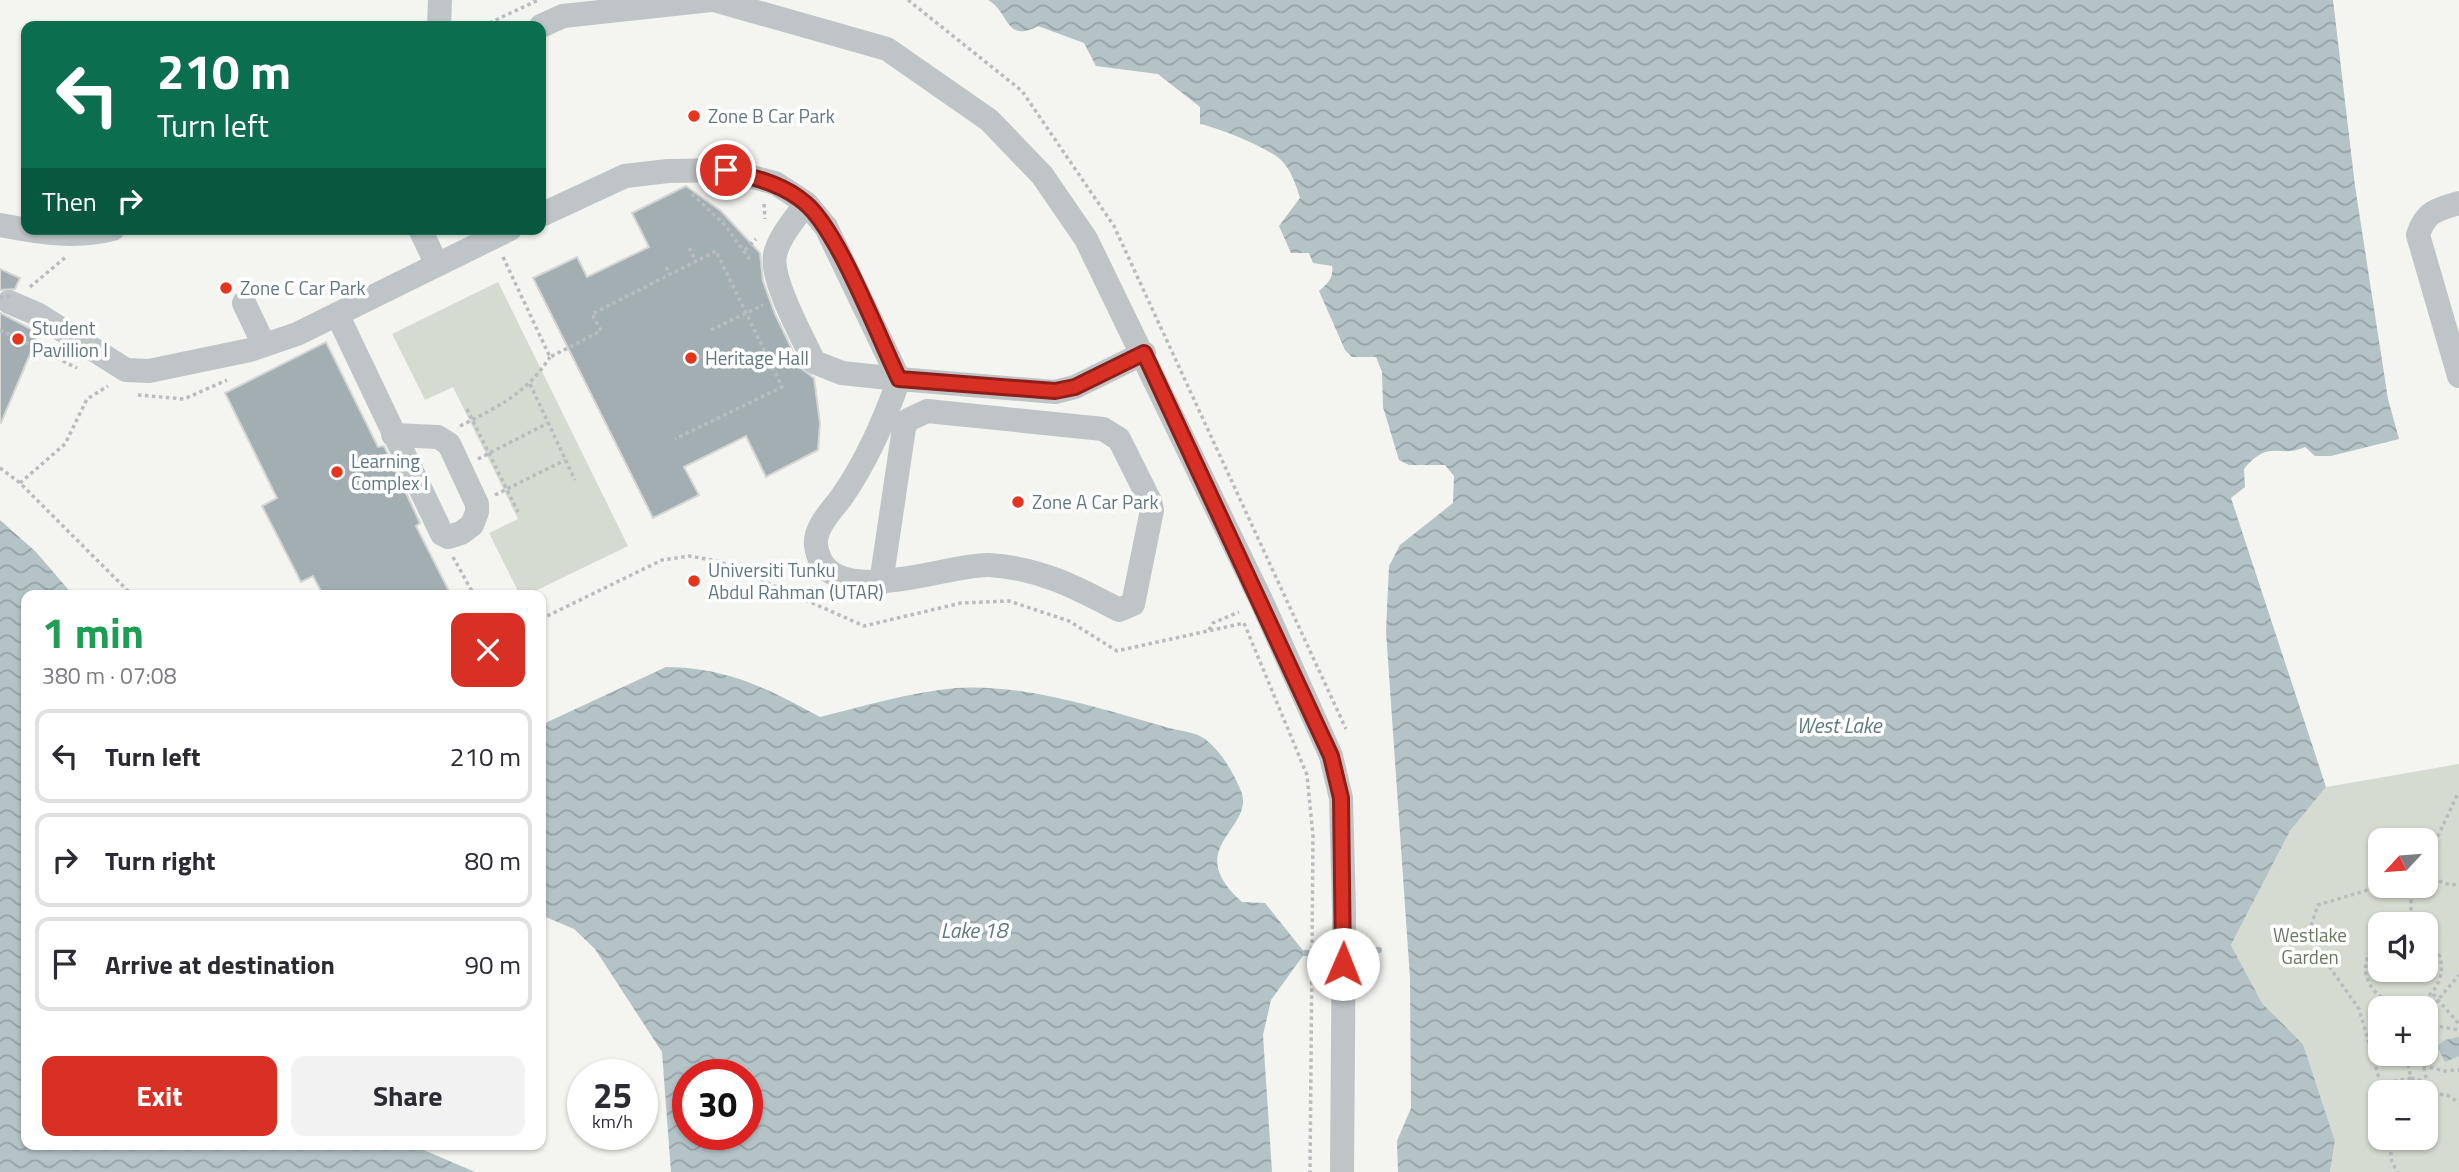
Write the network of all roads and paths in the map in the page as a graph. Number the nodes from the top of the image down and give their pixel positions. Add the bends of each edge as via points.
1 (440, 0) edge
2 (538, 0) edge
3 (713, 0) edge
4 (439, 21) edge
5 (494, 21) edge
6 (546, 24) edge
7 (688, 190) dead end
8 (762, 203) dead end
9 (806, 203) junction
10 (2459, 203) edge
11 (546, 213) edge
12 (0, 225) edge
13 (763, 226) dead end
14 (21, 229) edge
15 (423, 235) edge
16 (759, 235) dead end
17 (509, 240) edge
18 (689, 248) dead end
19 (74, 250) dead end
20 (745, 250) junction
21 (502, 254) dead end
22 (695, 261) junction
23 (437, 265) junction
24 (666, 267) dead end
25 (755, 270) dead end
26 (670, 274) junction
27 (7, 298) edge
28 (244, 303) dead end
29 (748, 313) junction
30 (337, 314) junction
31 (0, 330) edge
32 (712, 330) dead end
33 (264, 345) junction
34 (31, 346) dead end
35 (568, 347) dead end
36 (1144, 353) junction
37 (550, 356) dead end
38 (2459, 376) edge
39 (899, 379) junction
40 (114, 382) dead end
41 (530, 384) junction
42 (467, 409) dead end
43 (472, 420) junction
44 (548, 423) junction
45 (393, 435) junction
46 (438, 437) junction
47 (675, 439) dead end
48 (489, 453) junction
49 (565, 460) junction
50 (0, 468) edge
51 (575, 480) dead end
52 (20, 483) junction
53 (506, 489) junction
54 (518, 512) dead end
55 (442, 534) junction
56 (881, 583) junction
57 (127, 590) edge
58 (471, 590) edge
59 (1239, 612) dead end
60 (1244, 622) dead end
61 (1209, 631) dead end
62 (2458, 793) edge
63 (2438, 836) edge
64 (2438, 881) edge
65 (2459, 884) edge
66 (2368, 890) edge
67 (2438, 954) edge
68 (2368, 957) edge
69 (2368, 975) edge
70 (2459, 975) edge
71 (2370, 982) edge
72 (2433, 994) junction
73 (2440, 1000) junction
74 (2459, 1024) edge
75 (2438, 1026) edge
76 (2459, 1030) edge
77 (2408, 1066) edge
78 (2423, 1066) joint
79 (2459, 1070) edge
80 (2411, 1079) junction
81 (2380, 1080) edge
82 (2405, 1080) edge
83 (2416, 1080) edge
84 (2426, 1080) edge
85 (2438, 1094) edge
86 (2459, 1103) edge
87 (2390, 1150) edge
88 (1310, 1172) edge
89 (1342, 1172) edge
90 (2398, 1172) edge

1 - 4 street
2 - 5 path
3 - 6 street via 563,16
3 - 36 street via 887,49 989,120 1042,175 1086,239
7 - 20 path
8 - 13 path via 767,208
9 - 11 street via 775,183 726,170 668,171 625,176
9 - 39 street via 826,227
9 - 39 street via 780,242 774,261 814,362 842,373
10 - 38 street via 2433,210 2422,220 2418,235
12 - 14 street
15 - 23 street
16 - 20 path
17 - 21 path
17 - 23 street
18 - 22 path
19 - 27 path via 30,287
20 - 25 path
22 - 26 path
22 - 29 path via 716,251
23 - 30 street
24 - 26 path
26 - 35 path via 593,314 601,331
27 - 33 street via 126,370 149,371
28 - 33 street
29 - 32 path
29 - 47 path via 782,387
30 - 33 street
30 - 45 street
31 - 34 path
36 - 39 street via 1075,387 1055,391
36 - 89 street via 1331,756 1341,798
37 - 41 path
39 - 56 street via 864,465 820,527 816,544 824,564 840,577
40 - 52 path via 87,399 65,444
41 - 43 path
41 - 44 path
42 - 43 path
43 - 46 path
43 - 48 path
44 - 48 path
44 - 49 path
45 - 46 street
45 - 55 street
46 - 55 street via 449,444 477,504 467,529 455,536
48 - 53 path
49 - 51 path
49 - 53 path
50 - 52 path
52 - 57 path
53 - 54 path
55 - 58 path
56 - 56 street via 987,565 1052,576 1119,610 1127,608 1133,604 1150,501 1119,439 1103,429 927,411 908,420 904,428
59 - 61 path via 1213,623
60 - 88 path via 1307,775 1313,836
62 - 63 path
64 - 65 path
66 - 81 path via 2318,905 2311,926 2319,952 2359,1009
67 - 72 path via 2439,985
68 - 69 path
70 - 73 path
71 - 72 path via 2385,1002 2410,1007
72 - 73 path
73 - 74 path
75 - 76 path
77 - 80 path
78 - 79 path via 2445,1072
78 - 84 path
80 - 82 path
80 - 83 path
85 - 86 path
87 - 90 path

